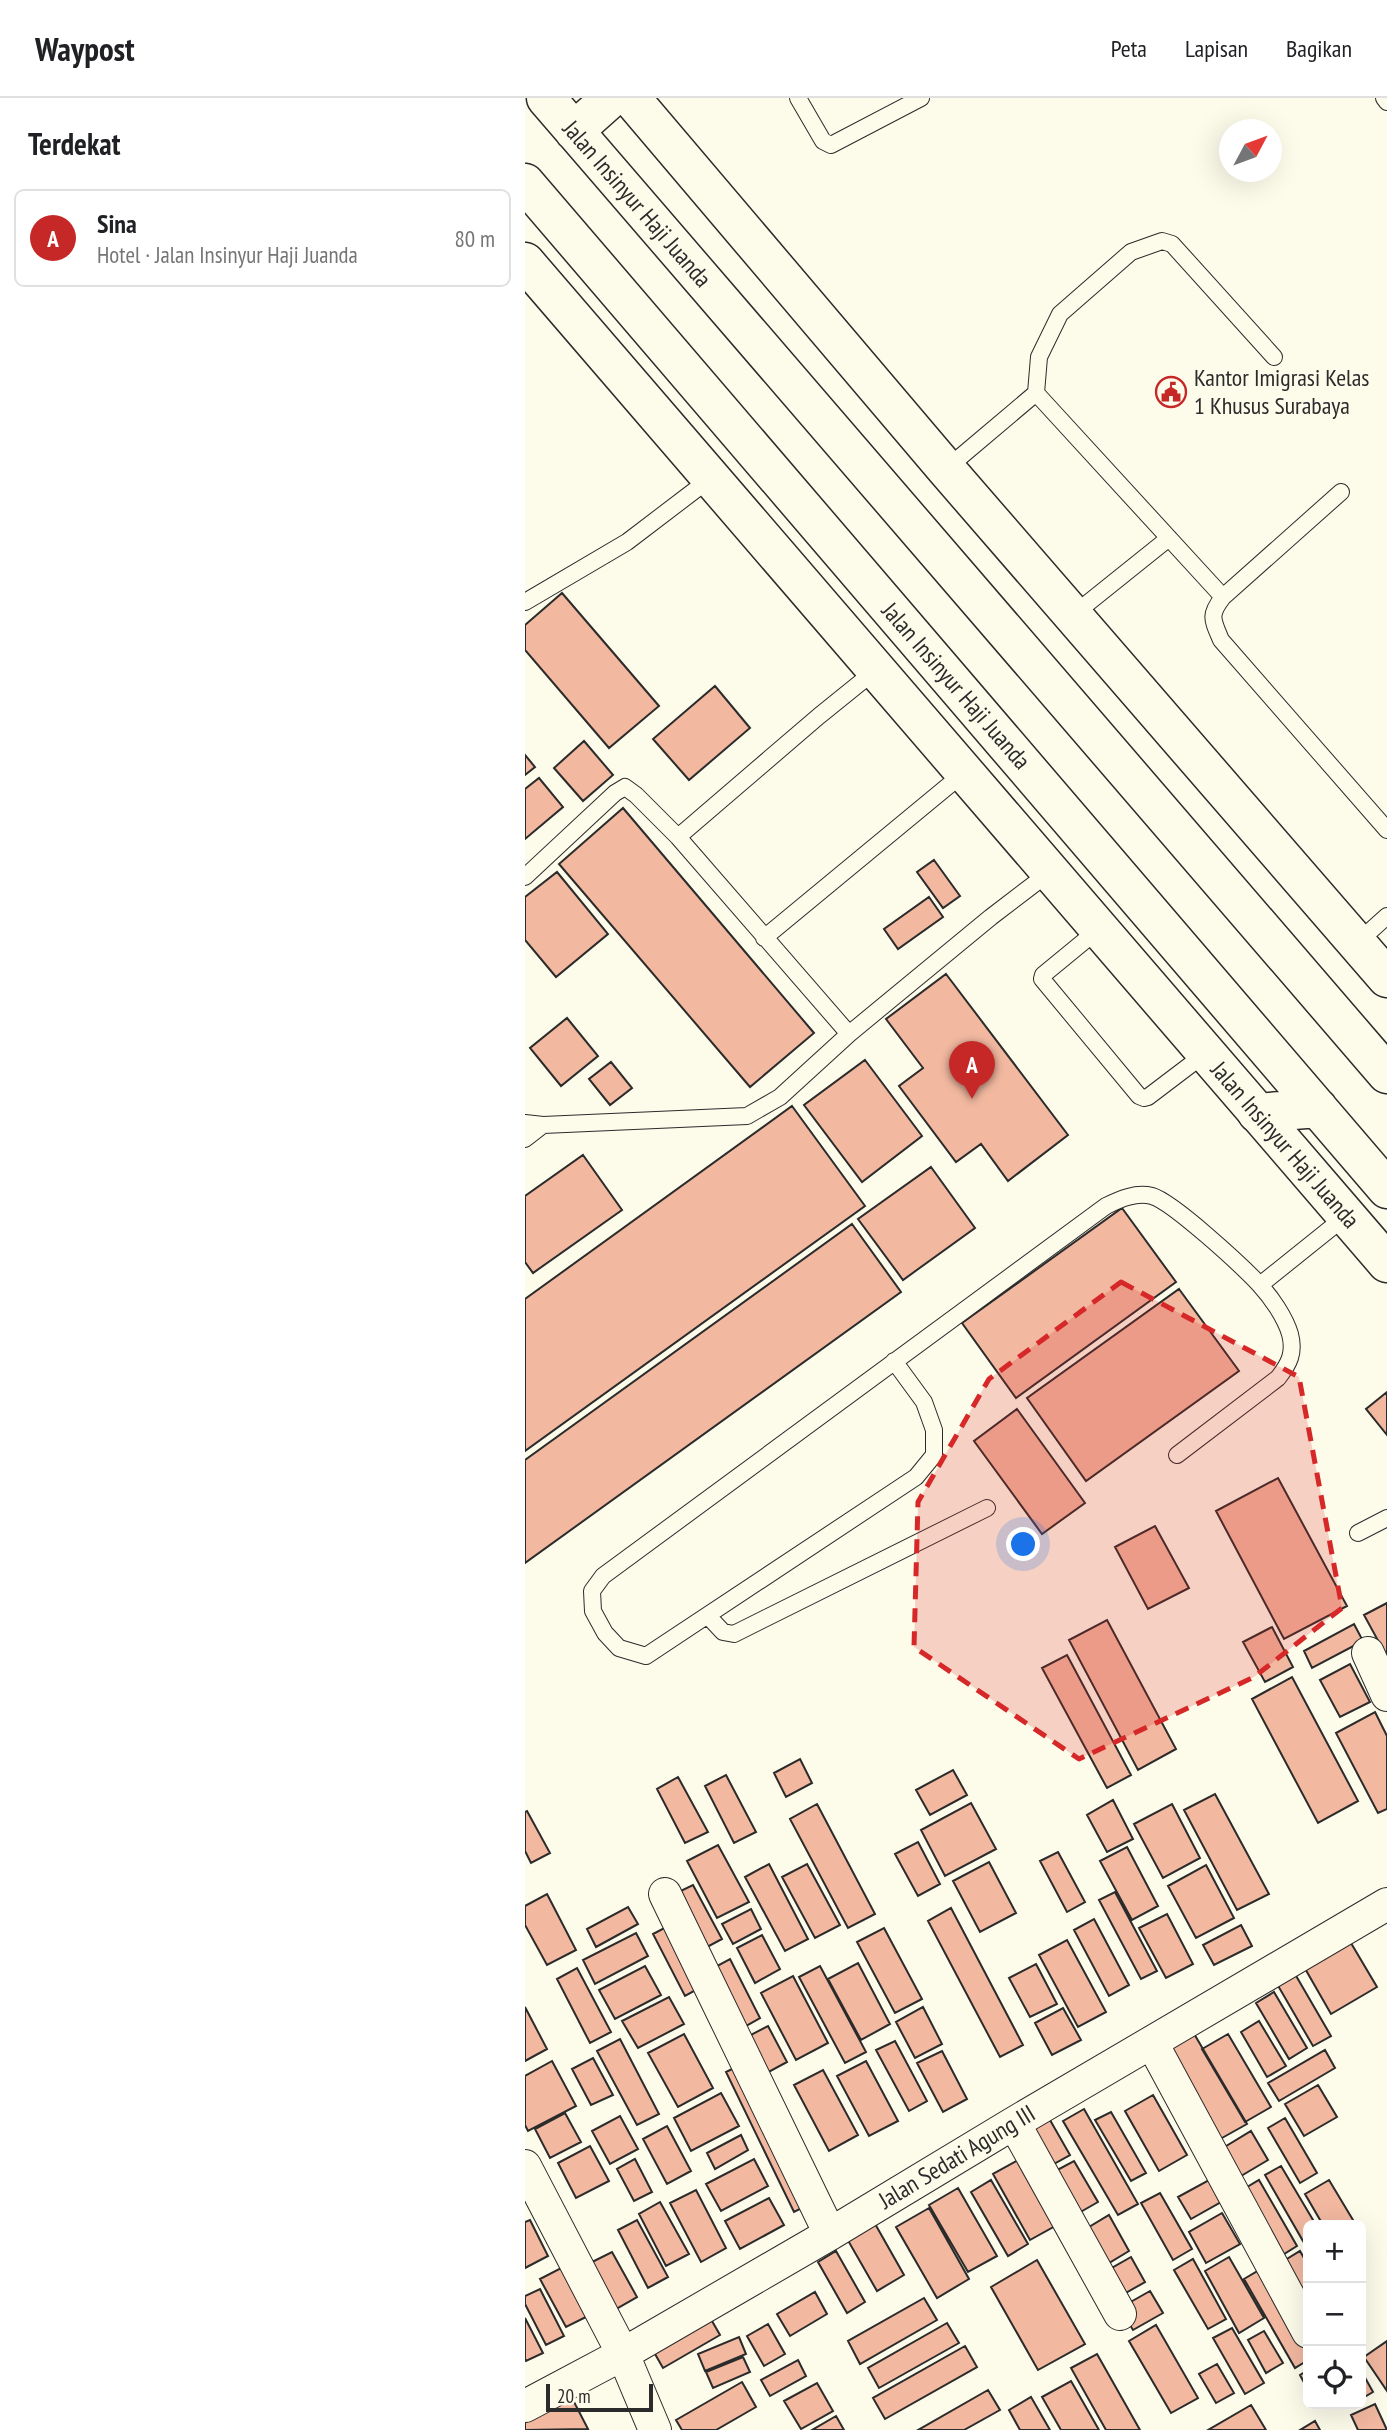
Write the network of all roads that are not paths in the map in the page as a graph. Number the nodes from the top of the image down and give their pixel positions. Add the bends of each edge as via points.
1 (546, 98) edge
2 (611, 98) edge
3 (631, 98) edge
4 (798, 98) edge
5 (921, 98) edge
6 (574, 131) junction
7 (525, 183) edge
8 (525, 262) edge
9 (1274, 356) dead end
10 (1036, 393) junction
11 (946, 469) junction
12 (711, 478) junction
13 (1341, 492) dead end
14 (1169, 538) junction
15 (1223, 597) junction
16 (525, 603) edge
17 (1073, 615) junction
18 (876, 670) junction
19 (965, 772) junction
20 (1387, 830) edge
21 (678, 837) junction
22 (1050, 872) junction
23 (525, 877) edge
24 (1387, 916) edge
25 (1099, 929) junction
26 (764, 937) junction
27 (1357, 943) junction
28 (1387, 978) edge
29 (849, 1034) junction
30 (1206, 1053) junction
31 (1387, 1074) edge
32 (1318, 1108) junction
33 (1257, 1113) junction
34 (525, 1123) edge
35 (543, 1125) junction
36 (525, 1139) edge
37 (1387, 1189) edge
38 (1346, 1216) junction
39 (1387, 1263) edge
40 (1260, 1285) junction
41 (894, 1361) junction
42 (1177, 1455) dead end
43 (987, 1508) dead end
44 (1387, 1518) edge
45 (1358, 1533) dead end
46 (708, 1616) junction
47 (1368, 1653) dead end
48 (1387, 1695) edge
49 (665, 1894) dead end
50 (1387, 1904) edge
51 (1152, 2043) junction
52 (1014, 2123) junction
53 (525, 2165) edge
54 (830, 2234) junction
55 (1120, 2314) dead end
56 (1303, 2323) edge
57 (623, 2354) junction
58 (525, 2406) edge
59 (655, 2430) edge

1 - 6 main road, Jalan Insinyur Haji Juanda
2 - 6 main road
3 - 11 main road
4 - 5 lane via 823,141 831,145
6 - 31 main road, Jalan Insinyur Haji Juanda
7 - 32 main road, Jalan Insinyur Haji Juanda
8 - 12 main road, Jalan Insinyur Haji Juanda
9 - 10 lane via 1172,244 1162,242 1131,252 1060,314 1039,357
10 - 11 lane
10 - 14 lane
11 - 17 main road
12 - 16 lane via 627,542
12 - 18 main road, Jalan Insinyur Haji Juanda
13 - 15 lane
14 - 15 lane
14 - 17 lane
15 - 20 lane via 1213,611 1221,640
17 - 27 main road
18 - 19 main road, Jalan Insinyur Haji Juanda
18 - 21 lane
19 - 22 main road, Jalan Insinyur Haji Juanda
19 - 26 lane
21 - 23 lane via 625,788
21 - 26 lane
22 - 25 main road, Jalan Insinyur Haji Juanda
22 - 29 lane
24 - 27 lane
25 - 30 main road, Jalan Insinyur Haji Juanda
25 - 30 lane via 1042,979 1139,1096 1148,1097
26 - 29 lane
27 - 28 main road
29 - 35 lane via 780,1097 747,1116
30 - 33 main road, Jalan Insinyur Haji Juanda
32 - 33 main road
32 - 37 main road, Jalan Insinyur Haji Juanda
33 - 38 main road, Jalan Insinyur Haji Juanda
34 - 35 lane
35 - 36 lane
38 - 39 main road, Jalan Insinyur Haji Juanda
38 - 40 lane
40 - 41 lane via 1169,1204 1150,1196 1129,1196 1106,1206
40 - 42 lane via 1291,1336 1291,1362 1278,1378
41 - 46 lane via 924,1402 934,1430 934,1455 916,1477
41 - 46 lane via 603,1576 592,1591 593,1611 605,1633 619,1648 646,1656
43 - 46 lane via 734,1634 723,1632
44 - 45 lane
47 - 48 street
49 - 54 street
50 - 51 street, Jalan Sedati Agung III
51 - 52 street, Jalan Sedati Agung III
51 - 56 street
52 - 54 street, Jalan Sedati Agung III
52 - 55 street
53 - 57 street
54 - 57 street, Jalan Sedati Agung III
57 - 58 street, Jalan Sedati Agung III
57 - 59 street

